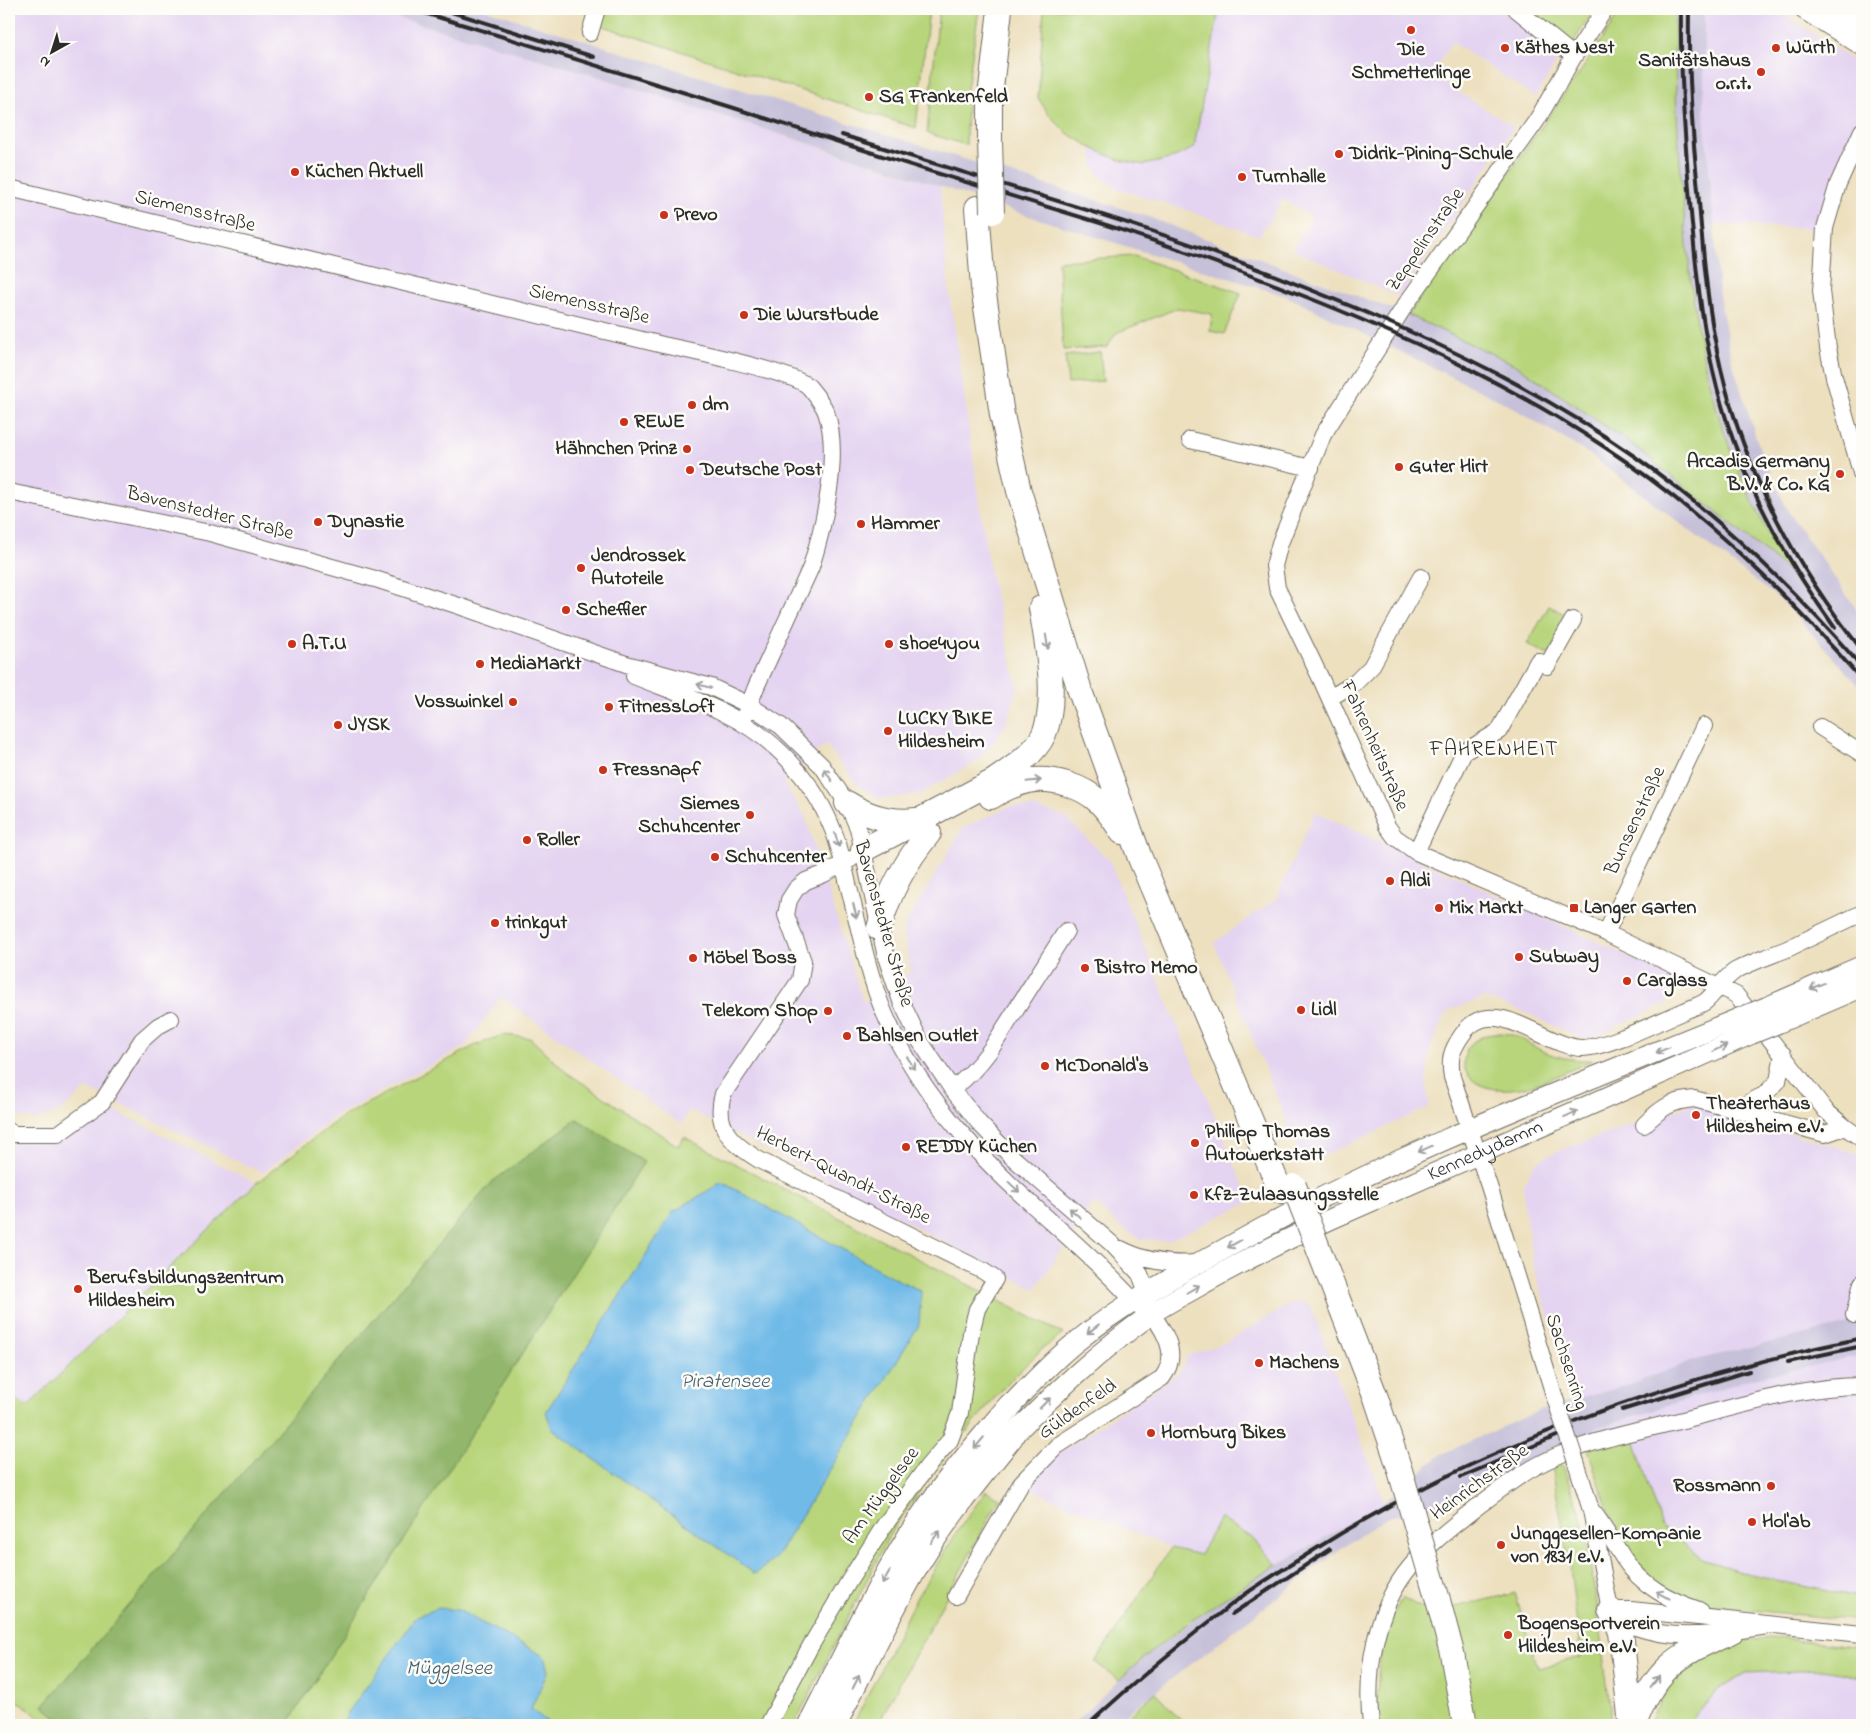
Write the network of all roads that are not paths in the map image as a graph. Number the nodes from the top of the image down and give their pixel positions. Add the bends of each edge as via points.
1 (597, 9) edge
2 (986, 9) edge
3 (1000, 9) edge
4 (1516, 9) edge
5 (1605, 9) edge
6 (1804, 9) edge
7 (1838, 9) edge
8 (1862, 24) edge
9 (590, 33) dead end
10 (1862, 45) edge
11 (1574, 56) junction
12 (1862, 133) edge
13 (983, 139) junction
14 (9, 188) edge
15 (1378, 348) joint
16 (1190, 440) dead end
17 (1016, 443) junction
18 (1311, 468) junction
19 (1862, 476) edge
20 (1019, 491) junction
21 (9, 492) edge
22 (1421, 577) dead end
23 (1573, 620) dead end
24 (512, 626) junction
25 (1330, 698) junction
26 (749, 705) junction
27 (742, 723) junction
28 (1704, 726) dead end
29 (1820, 727) dead end
30 (1862, 754) edge
31 (847, 803) junction
32 (925, 826) junction
33 (1416, 852) junction
34 (865, 858) junction
35 (1140, 858) junction
36 (843, 864) junction
37 (1862, 912) edge
38 (879, 928) junction
39 (1066, 931) dead end
40 (1606, 934) junction
41 (1862, 966) edge
42 (1718, 986) junction
43 (1862, 987) edge
44 (1772, 1015) junction
45 (171, 1019) dead end
46 (1746, 1026) junction
47 (1783, 1054) junction
48 (952, 1089) junction
49 (1734, 1110) junction
50 (1644, 1125) dead end
51 (1844, 1127) junction
52 (1470, 1129) junction
53 (9, 1131) edge
54 (1862, 1139) edge
55 (1478, 1154) junction
56 (1287, 1189) junction
57 (1112, 1244) junction
58 (1199, 1263) junction
59 (995, 1279) joint
60 (1862, 1284) edge
61 (1140, 1296) junction
62 (1151, 1314) junction
63 (1854, 1315) dead end
64 (1862, 1386) edge
65 (1010, 1406) joint
66 (1010, 1437) joint
67 (1591, 1510) junction
68 (956, 1596) dead end
69 (1431, 1602) junction
70 (1610, 1610) junction
71 (1728, 1626) junction
72 (1862, 1634) edge
73 (1460, 1694) junction
74 (768, 1725) edge
75 (810, 1725) edge
76 (834, 1725) edge
77 (1371, 1725) edge
78 (1450, 1725) edge
79 (1465, 1725) edge
80 (1470, 1725) edge
81 (1616, 1725) edge
82 (1632, 1725) edge

1 - 9 street
2 - 13 highway via 976,97
3 - 13 highway
4 - 11 street
5 - 11 street, Zeppelinstraße
6 - 10 main road
7 - 8 main road
11 - 15 street, Zeppelinstraße via 1536,120
12 - 19 street via 1838,184 1825,228 1821,291 1832,368
13 - 17 highway, bridge via 985,210 1007,356 1009,413
14 - 26 street, Siemensstraße via 703,354 807,384 825,410 831,436 831,477 811,567
15 - 18 street, Fahrenheitstraße via 1323,435
16 - 18 street
17 - 20 highway
17 - 56 highway via 1125,777
18 - 25 street, Fahrenheitstraße via 1280,543 1274,566 1277,588
20 -> 32 highway via 1048,648 1048,721 1044,735 1034,748 1010,770
20 - 35 highway via 1080,691
21 - 24 street, Bavenstedter Straße via 232,538 375,579
22 - 25 street via 1371,667 1356,682
23 - 33 street via 1547,666 1538,661 1499,730 1464,752
26 -> 24 street, Bavenstedter Straße via 711,687 626,664
24 - 27 street, Bavenstedter Straße via 565,654 623,672
25 - 33 street, Fahrenheitstraße via 1386,826
26 - 27 street, Siemensstraße
31 -> 26 street, Bavenstedter Straße via 822,766 802,745 781,726
27 -> 36 street, Bavenstedter Straße via 775,746 803,777 832,828
28 - 40 street, Bunsenstraße
29 - 30 street
31 - 32 highway via 869,815
31 - 34 street, Bavenstedter Straße via 858,828
32 - 34 highway via 882,859
32 -> 35 highway via 1019,784 1034,780 1050,781 1068,785 1098,800
32 - 38 highway via 917,848 896,881
33 - 40 street, Fahrenheitstraße
34 - 36 street, Herbert-Quandt-Straße
34 - 38 street, Bavenstedter Straße
35 - 56 highway
36 - 59 street, Herbert-Quandt-Straße via 806,881 789,900 786,915 803,961 800,980 723,1094 720,1120 728,1136 748,1154
36 -> 61 street, Bavenstedter Straße via 868,965 883,1009 902,1050 936,1101 996,1170 1107,1272
37 - 42 street, Sachsenring via 1734,971
38 - 48 street, Bavenstedter Straße via 901,1001 920,1041
39 - 48 street via 991,1049
40 - 42 street, Fahrenheitstraße
41 -> 44 main road, Kennedydamm
42 - 47 street via 1736,995
42 - 52 street, Sachsenring via 1705,1001 1604,1043 1582,1048 1561,1043 1504,1019 1477,1020 1454,1046 1450,1062
43 - 44 main road, Kennedydamm
44 - 46 main road, Kennedydamm, bridge
45 - 53 street via 142,1040 102,1102 58,1134 13,1134
46 -> 52 main road, Kennedydamm
55 -> 46 main road, Kennedydamm
47 - 49 street via 1778,1081 1764,1095
47 - 51 street via 1806,1088
57 -> 48 street, Bavenstedter Straße via 1011,1156
49 - 50 street via 1694,1099 1684,1100 1661,1108
49 - 51 street via 1825,1134
51 - 54 street
52 - 55 street, Sachsenring
52 -> 58 main road, Kennedydamm via 1367,1174
62 -> 55 main road, Kennedydamm via 1281,1242
55 - 67 street, Sachsenring, bridge
56 - 69 highway
57 - 58 street via 1130,1254 1166,1264
57 - 61 street, Bavenstedter Straße via 1140,1274
58 - 61 main road, Kennedydamm
59 - 74 street, Am Müggelsee via 977,1309 960,1413 950,1440 884,1526 810,1647
60 - 63 street
61 - 62 street, Bavenstedter Straße
61 -> 65 main road, Kennedydamm via 1051,1363
66 -> 62 main road, Kennedydamm via 1066,1382
62 - 68 street, Güldenfeld via 1163,1330 1170,1348 1172,1358 1166,1373 1057,1446 1022,1482
64 - 77 street, Heinrichstraße via 1825,1388 1633,1431 1557,1456 1499,1490 1427,1548 1398,1584 1383,1617 1374,1653 1369,1698
65 -> 75 highway via 947,1482 908,1538 871,1603
76 -> 66 highway via 921,1559 958,1503
67 - 70 street, Sachsenring
71 -> 67 street via 1665,1597 1642,1580
69 - 73 highway
69 - 78 highway via 1437,1658
70 - 71 street via 1635,1627 1655,1632 1690,1636
70 - 81 highway via 1609,1653
70 - 82 highway via 1621,1632
71 - 72 street via 1773,1626
82 -> 71 highway via 1646,1694 1663,1671 1686,1652
73 - 79 highway
73 - 80 highway

